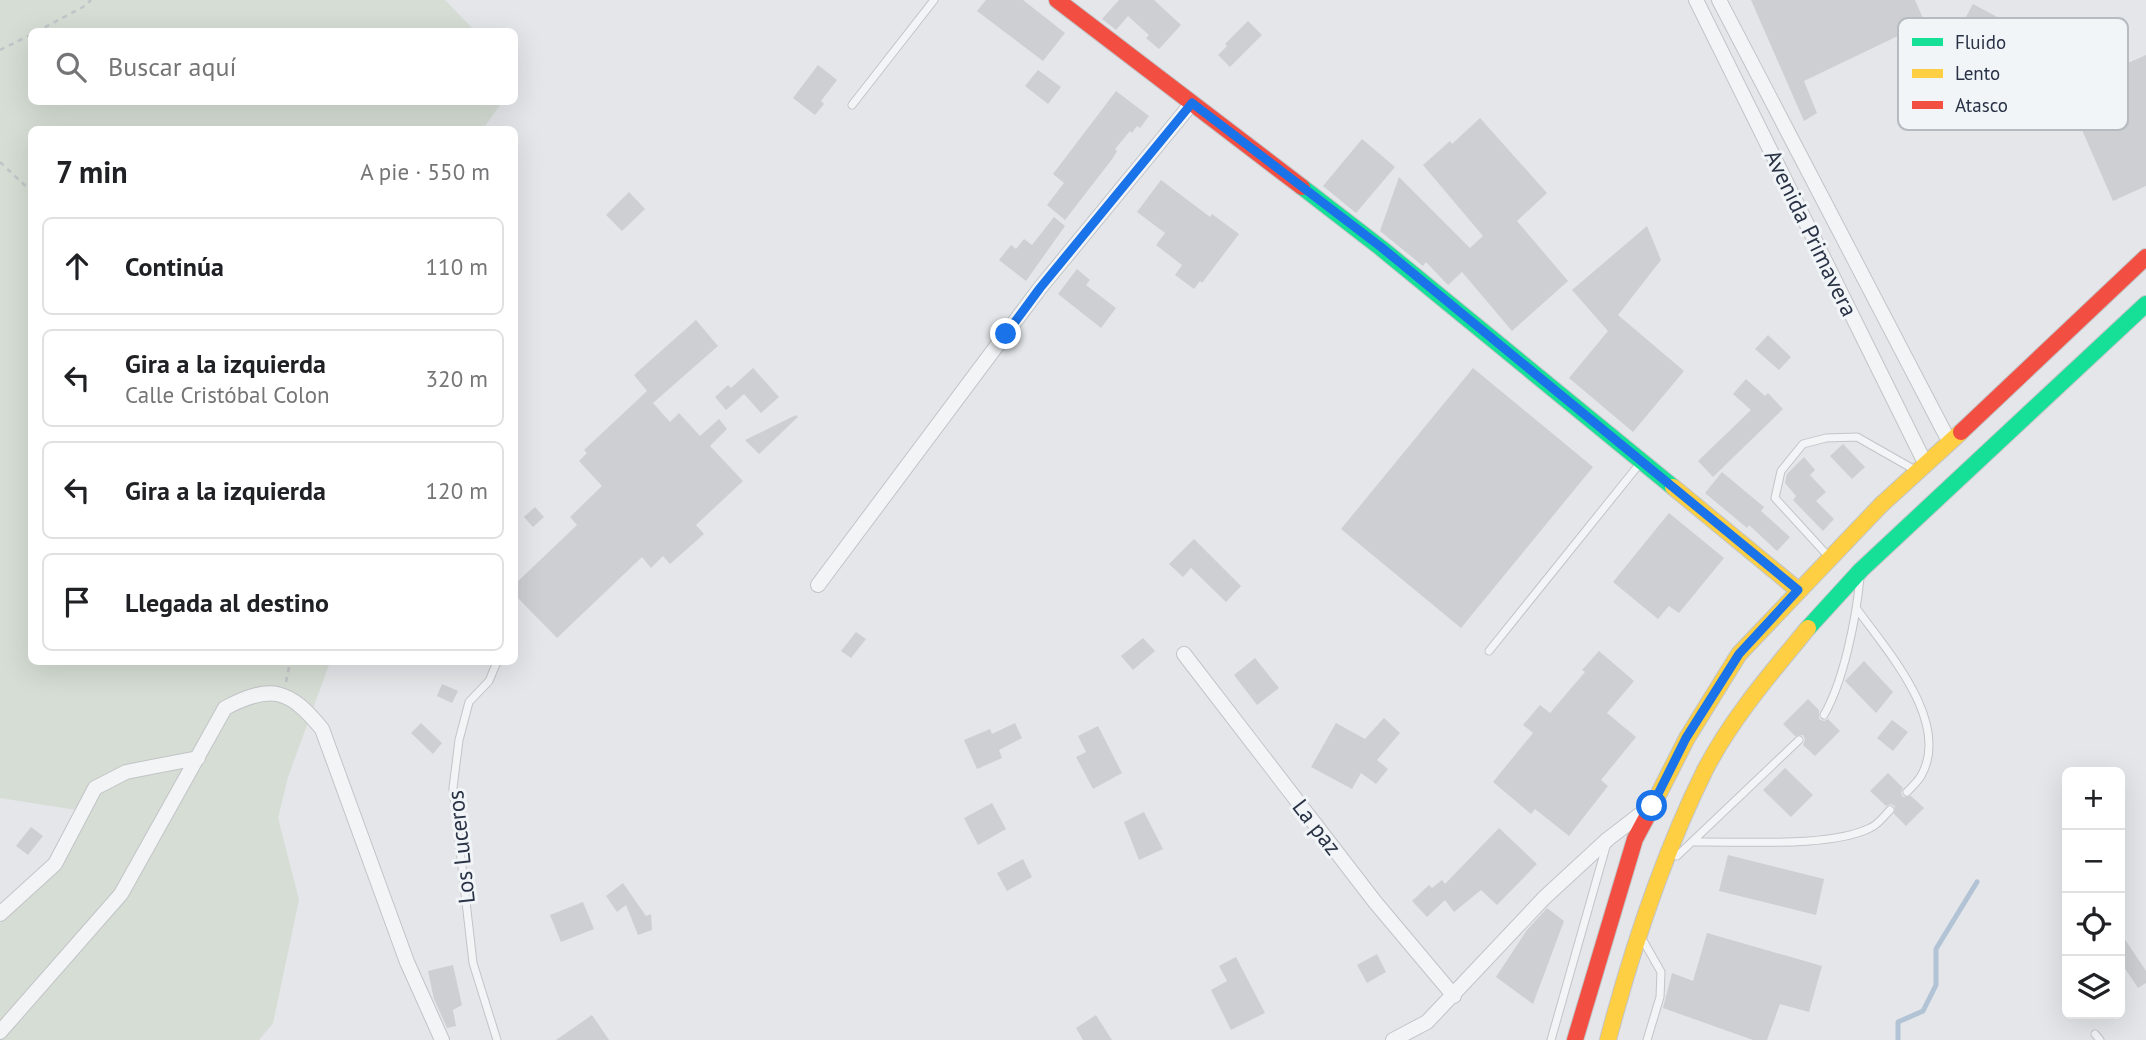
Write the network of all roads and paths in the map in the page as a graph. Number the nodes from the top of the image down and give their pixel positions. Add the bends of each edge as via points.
1 (91, 0) edge
2 (934, 0) edge
3 (1057, 0) edge
4 (1696, 0) edge
5 (1719, 0) edge
6 (44, 28) edge
7 (28, 36) edge
8 (0, 50) edge
9 (1192, 103) junction
10 (852, 105) dead end
11 (0, 162) edge
12 (28, 188) edge
13 (2146, 257) edge
14 (2146, 304) edge
15 (1951, 443) junction
16 (1641, 461) junction
17 (1922, 469) junction
18 (1830, 557) junction
19 (1861, 570) junction
20 (818, 584) dead end
21 (1798, 590) junction
22 (1857, 609) junction
23 (1489, 651) dead end
24 (1184, 654) dead end
25 (289, 665) edge
26 (496, 665) edge
27 (284, 695) junction
28 (1824, 715) dead end
29 (1799, 740) dead end
30 (198, 758) junction
31 (1907, 792) dead end
32 (1652, 806) junction
33 (1890, 810) dead end
34 (1608, 839) junction
35 (1693, 842) junction
36 (1663, 868) junction
37 (0, 914) edge
38 (1640, 936) junction
39 (1454, 996) junction
40 (0, 1032) edge
41 (442, 1040) edge
42 (497, 1040) edge
43 (1393, 1040) edge
44 (1550, 1040) edge
45 (1575, 1040) edge
46 (1608, 1040) edge
47 (1647, 1040) edge

1 - 6 path
2 - 10 lane
3 - 9 main road
4 - 17 street, Avenida Primavera
5 - 15 street, Avenida Primavera
7 - 8 path
9 - 16 main road via 1381,247
9 - 20 street via 1040,288
11 - 12 path
13 - 15 main road
14 - 19 main road
15 - 17 main road
16 - 21 main road
16 - 23 lane
17 - 18 main road
17 - 18 lane via 1857,436 1803,444 1781,471 1775,498
18 - 21 main road
19 - 22 lane
19 - 36 main road via 1752,696 1706,769
21 - 32 main road via 1739,654 1686,738
22 - 28 lane via 1833,699
22 - 31 lane via 1913,687 1925,714 1929,750 1922,775
24 - 39 street, La paz
25 - 27 path
26 - 42 lane, Los Luceros via 489,681 468,702 453,788 473,963
27 - 30 street via 244,698 225,708
27 - 41 street via 304,707 322,729 407,962
29 - 35 lane
30 - 37 street via 126,772 95,788 55,864
30 - 40 street via 121,894
32 - 34 street
32 - 45 main road via 1634,839
33 - 35 lane via 1874,827 1847,838
34 - 39 street via 1544,898
34 - 44 lane
35 - 36 lane
36 - 38 main road
38 - 46 main road
38 - 47 lane via 1661,972 1660,997
39 - 43 street via 1427,1022

